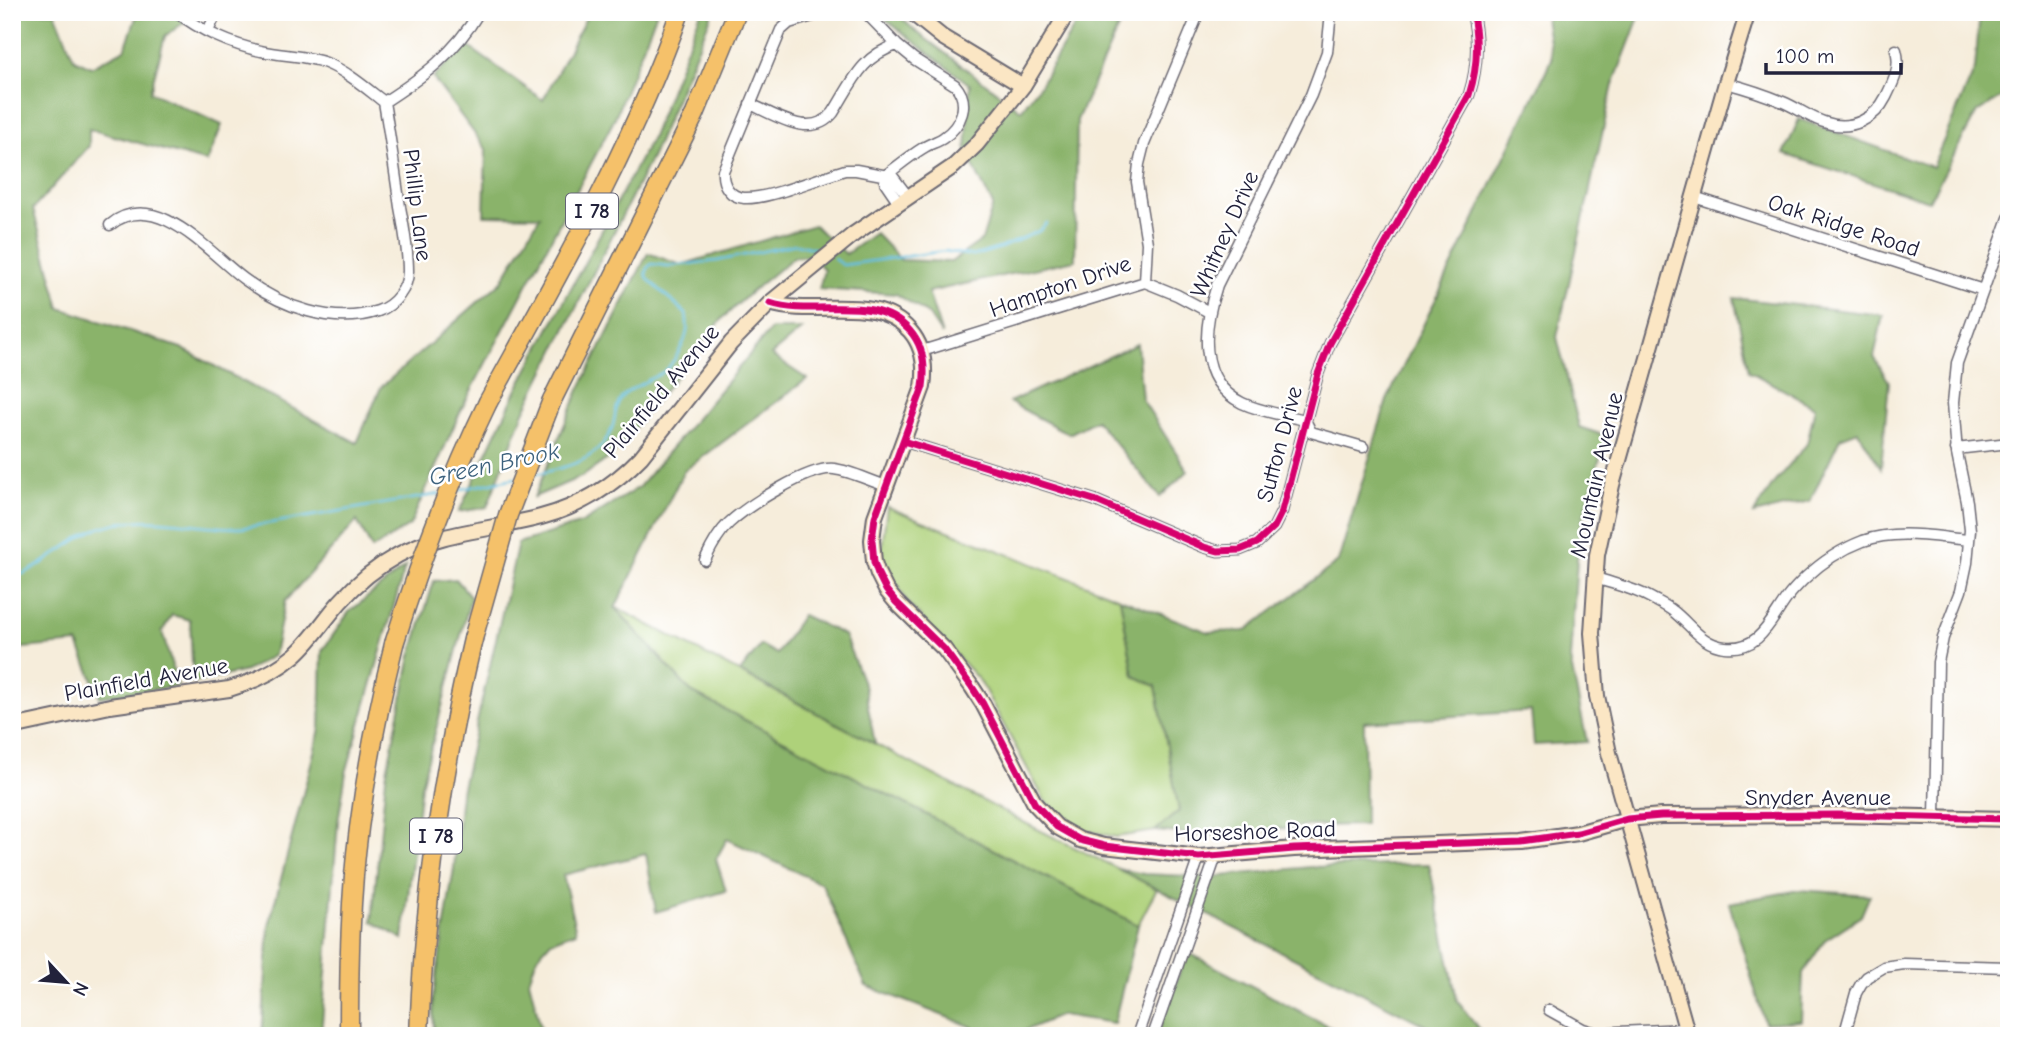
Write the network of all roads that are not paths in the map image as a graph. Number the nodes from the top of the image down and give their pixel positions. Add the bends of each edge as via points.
1 (177, 12) edge
2 (217, 12) edge
3 (479, 12) edge
4 (680, 12) edge
5 (737, 12) edge
6 (826, 12) edge
7 (864, 12) edge
8 (911, 12) edge
9 (1068, 12) edge
10 (1199, 12) edge
11 (1331, 12) edge
12 (1472, 12) edge
13 (1748, 12) edge
14 (208, 32) junction
15 (897, 45) junction
16 (1896, 50) dead end
17 (1726, 83) junction
18 (1023, 86) junction
19 (384, 103) junction
20 (750, 104) junction
21 (886, 175) junction
22 (1694, 197) junction
23 (904, 201) junction
24 (2009, 218) edge
25 (110, 225) dead end
26 (1145, 282) junction
27 (1983, 290) junction
28 (770, 303) junction
29 (1209, 312) junction
30 (922, 351) junction
31 (1305, 420) junction
32 (903, 441) junction
33 (2009, 443) edge
34 (1363, 447) dead end
35 (1956, 449) junction
36 (887, 486) junction
37 (1969, 540) junction
38 (705, 560) dead end
39 (1595, 578) junction
40 (12, 727) edge
41 (1935, 817) junction
42 (2009, 818) edge
43 (1628, 819) junction
44 (1216, 856) junction
45 (1199, 857) junction
46 (2009, 967) edge
47 (1549, 1010) dead end
48 (1687, 1032) edge
49 (349, 1036) edge
50 (419, 1036) edge
51 (1137, 1036) edge
52 (1153, 1036) edge
53 (1844, 1036) edge

1 - 14 street
2 - 14 street
3 - 19 street via 438,64
4 - 49 highway, I 78, bridge via 604,189 470,439 414,579 370,751 350,943
5 - 50 highway, I 78, bridge via 695,114 552,400 508,514 473,639 439,813
6 - 20 street via 789,23 781,30
7 - 15 street
8 - 18 main road via 942,37
9 - 18 main road, Plainfield Avenue
10 - 26 street, Hampton Drive via 1139,164 1147,243
11 - 29 street, Whitney Drive via 1322,70 1223,270
12 - 31 street, Sutton Drive via 1477,55 1469,95 1330,343
13 - 17 main road, Mountain Avenue
14 - 19 street via 241,46 327,63
15 - 20 street via 869,59 833,113 818,125 802,125
15 - 21 street via 956,85 964,103 961,118 950,132
16 - 17 street via 1898,71 1884,100 1869,117 1850,125 1829,124 1784,102
17 - 22 main road, Mountain Avenue
18 - 23 main road, Plainfield Avenue via 977,144
19 - 25 street, Phillip Lane via 408,273 400,295 383,309 348,316 305,311 245,280 174,223 135,214
20 - 21 street via 723,171 724,184 742,198 845,170
21 - 23 street via 885,182
22 - 27 street, Oak Ridge Road
22 - 39 main road, Mountain Avenue via 1612,485
23 - 28 main road, Plainfield Avenue via 854,234
24 - 27 street
26 - 29 street
26 - 30 street, Hampton Drive
27 - 35 street via 1956,363
28 - 30 main road via 794,309 878,310 903,323
28 - 40 main road, Plainfield Avenue via 731,343 635,463 583,500 543,517 441,538 397,555 340,601 295,654 270,674 247,684
29 - 31 street, Whitney Drive via 1208,364 1222,388 1244,404
30 - 32 main road, Horseshoe Road via 923,387
31 - 32 street, Sutton Drive via 1278,522 1257,543 1228,551 1204,547 1094,500
31 - 34 street, Whitney Drive via 1311,432
32 - 36 main road, Horseshoe Road
33 - 35 street
35 - 37 street
36 - 38 street via 836,469 808,474 727,525
36 - 45 main road, Horseshoe Road via 873,528 878,574 896,602 939,644 984,704 1040,811 1068,834 1092,844
37 - 39 street via 1887,535 1847,548 1804,579 1764,634 1739,647 1711,643 1648,596
37 - 41 street via 1961,591 1938,662
39 - 43 main road, Mountain Avenue via 1592,633 1597,696
41 - 42 main road, Snyder Avenue
41 - 43 main road, Snyder Avenue
43 - 44 main road, Horseshoe Road via 1578,834 1522,841
43 - 48 main road, Mountain Avenue
44 - 45 main road, Horseshoe Road
44 - 52 street
45 - 51 street
46 - 53 street via 1884,967 1861,984
47 - 48 street via 1596,1033

